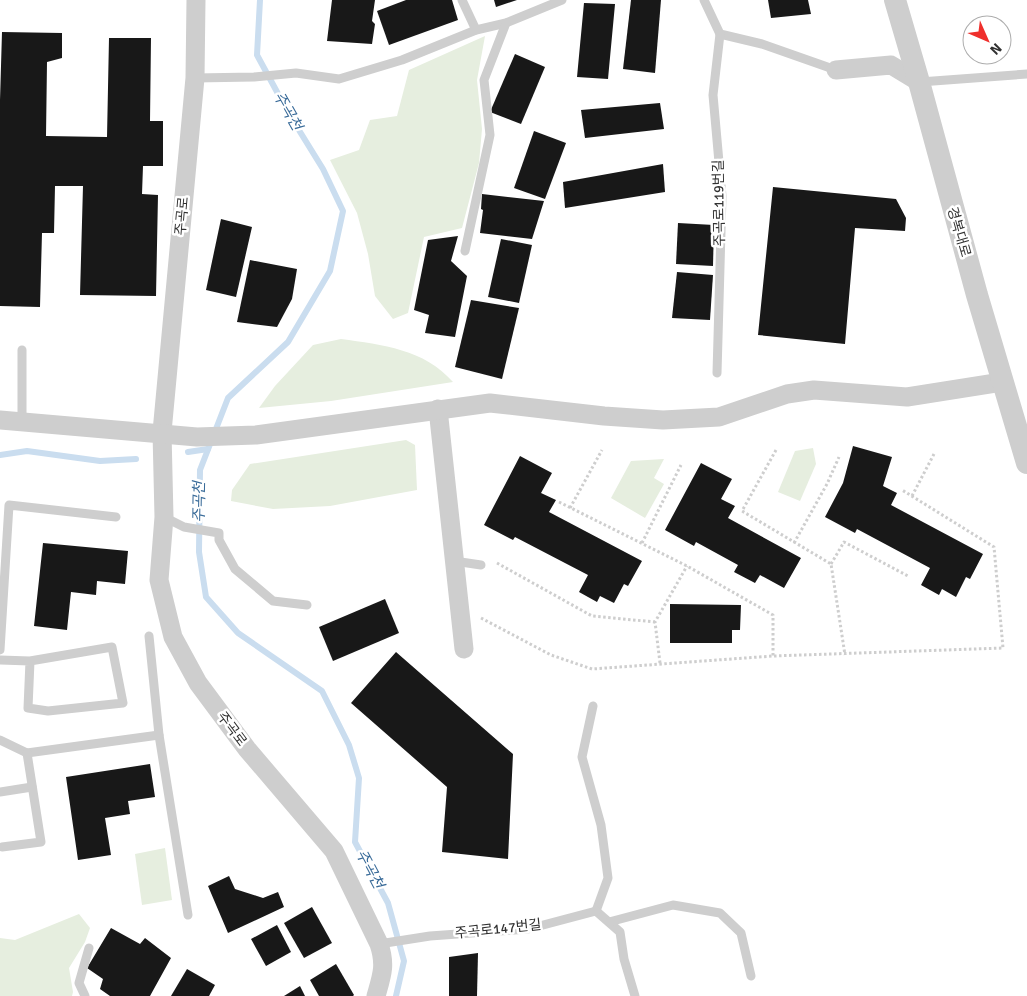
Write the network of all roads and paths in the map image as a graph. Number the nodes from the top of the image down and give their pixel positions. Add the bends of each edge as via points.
1 (196, 0) edge
2 (462, 0) edge
3 (562, 0) edge
4 (704, 0) edge
5 (894, 0) edge
6 (506, 23) junction
7 (476, 30) junction
8 (720, 34) junction
9 (836, 70) joint
10 (1027, 74) edge
11 (195, 78) junction
12 (919, 82) junction
13 (465, 251) dead end
14 (22, 350) dead end
15 (717, 373) dead end
16 (1002, 382) junction
17 (438, 409) junction
18 (0, 420) edge
19 (22, 421) junction
20 (162, 432) junction
21 (602, 450) dead end
22 (776, 450) dead end
23 (934, 454) dead end
24 (839, 457) dead end
25 (1027, 463) edge
26 (681, 465) dead end
27 (902, 490) dead end
28 (912, 496) junction
29 (559, 502) dead end
30 (4, 505) edge
31 (570, 508) junction
32 (116, 517) dead end
33 (164, 517) junction
34 (794, 543) junction
35 (642, 544) junction
36 (454, 561) junction
37 (497, 563) dead end
38 (831, 564) junction
39 (480, 565) dead end
40 (686, 566) junction
41 (908, 576) dead end
42 (1, 599) edge
43 (307, 605) dead end
44 (460, 607) junction
45 (655, 622) junction
46 (149, 636) dead end
47 (464, 649) dead end
48 (0, 650) edge
49 (845, 654) junction
50 (773, 656) junction
51 (0, 660) edge
52 (30, 661) junction
53 (660, 663) junction
54 (593, 706) dead end
55 (159, 735) junction
56 (0, 740) edge
57 (27, 752) junction
58 (32, 787) junction
59 (0, 792) edge
60 (2, 847) dead end
61 (596, 911) junction
62 (188, 915) dead end
63 (609, 922) junction
64 (379, 944) junction
65 (89, 948) dead end
66 (752, 976) dead end
67 (85, 996) edge
68 (376, 996) edge
69 (635, 996) edge

1 - 11 street, 주곡로
2 - 7 lane
3 - 6 lane
4 - 8 lane
5 - 12 street, 경복대로
6 - 7 lane
6 - 13 lane via 484,80 490,135
7 - 11 lane via 402,60 338,79 296,73
8 - 9 lane via 762,44
8 - 15 lane, 주곡로119번길 via 713,95 722,196
9 - 12 street via 891,65
10 - 12 lane
11 - 20 street, 주곡로
12 - 16 street, 경복대로
14 - 19 lane
16 - 17 street via 907,397 805,391 719,417 663,420 490,403
16 - 25 street, 경복대로
17 - 20 street via 256,435 197,437
17 - 36 street
18 - 19 street
19 - 20 street
20 - 33 street, 주곡로
21 - 31 path
22 - 34 path via 742,511
23 - 28 path
24 - 34 path via 828,484
26 - 35 path
27 - 28 path
28 - 49 path via 994,547 1003,648
29 - 31 path
30 - 32 lane
30 - 42 lane
31 - 35 path
33 - 43 lane via 184,527 219,533 219,540 235,569 273,602
33 - 64 street, 주곡로 via 159,580 172,637 198,683 247,749 334,851
34 - 38 path
35 - 40 path
36 - 39 lane
36 - 44 street
37 - 45 path via 592,616
38 - 41 path via 844,542
38 - 49 path
40 - 45 path
40 - 50 path via 773,615
42 - 48 lane
44 - 47 street
44 - 53 path via 551,654 592,668
45 - 53 path
46 - 55 lane
49 - 50 path
50 - 53 path
51 - 52 lane
52 - 52 lane via 112,647 123,703 48,711 28,708
54 - 61 lane via 582,757 601,825 608,878
55 - 57 lane
55 - 62 lane
56 - 57 lane
57 - 58 lane
58 - 59 lane
58 - 60 lane via 41,842
61 - 63 lane
61 - 64 lane, 주곡로147번길 via 528,929 430,936
63 - 66 lane via 673,905 720,913 741,933
63 - 69 lane via 620,932
64 - 68 street, 주곡로 via 384,970
65 - 67 lane via 79,983

